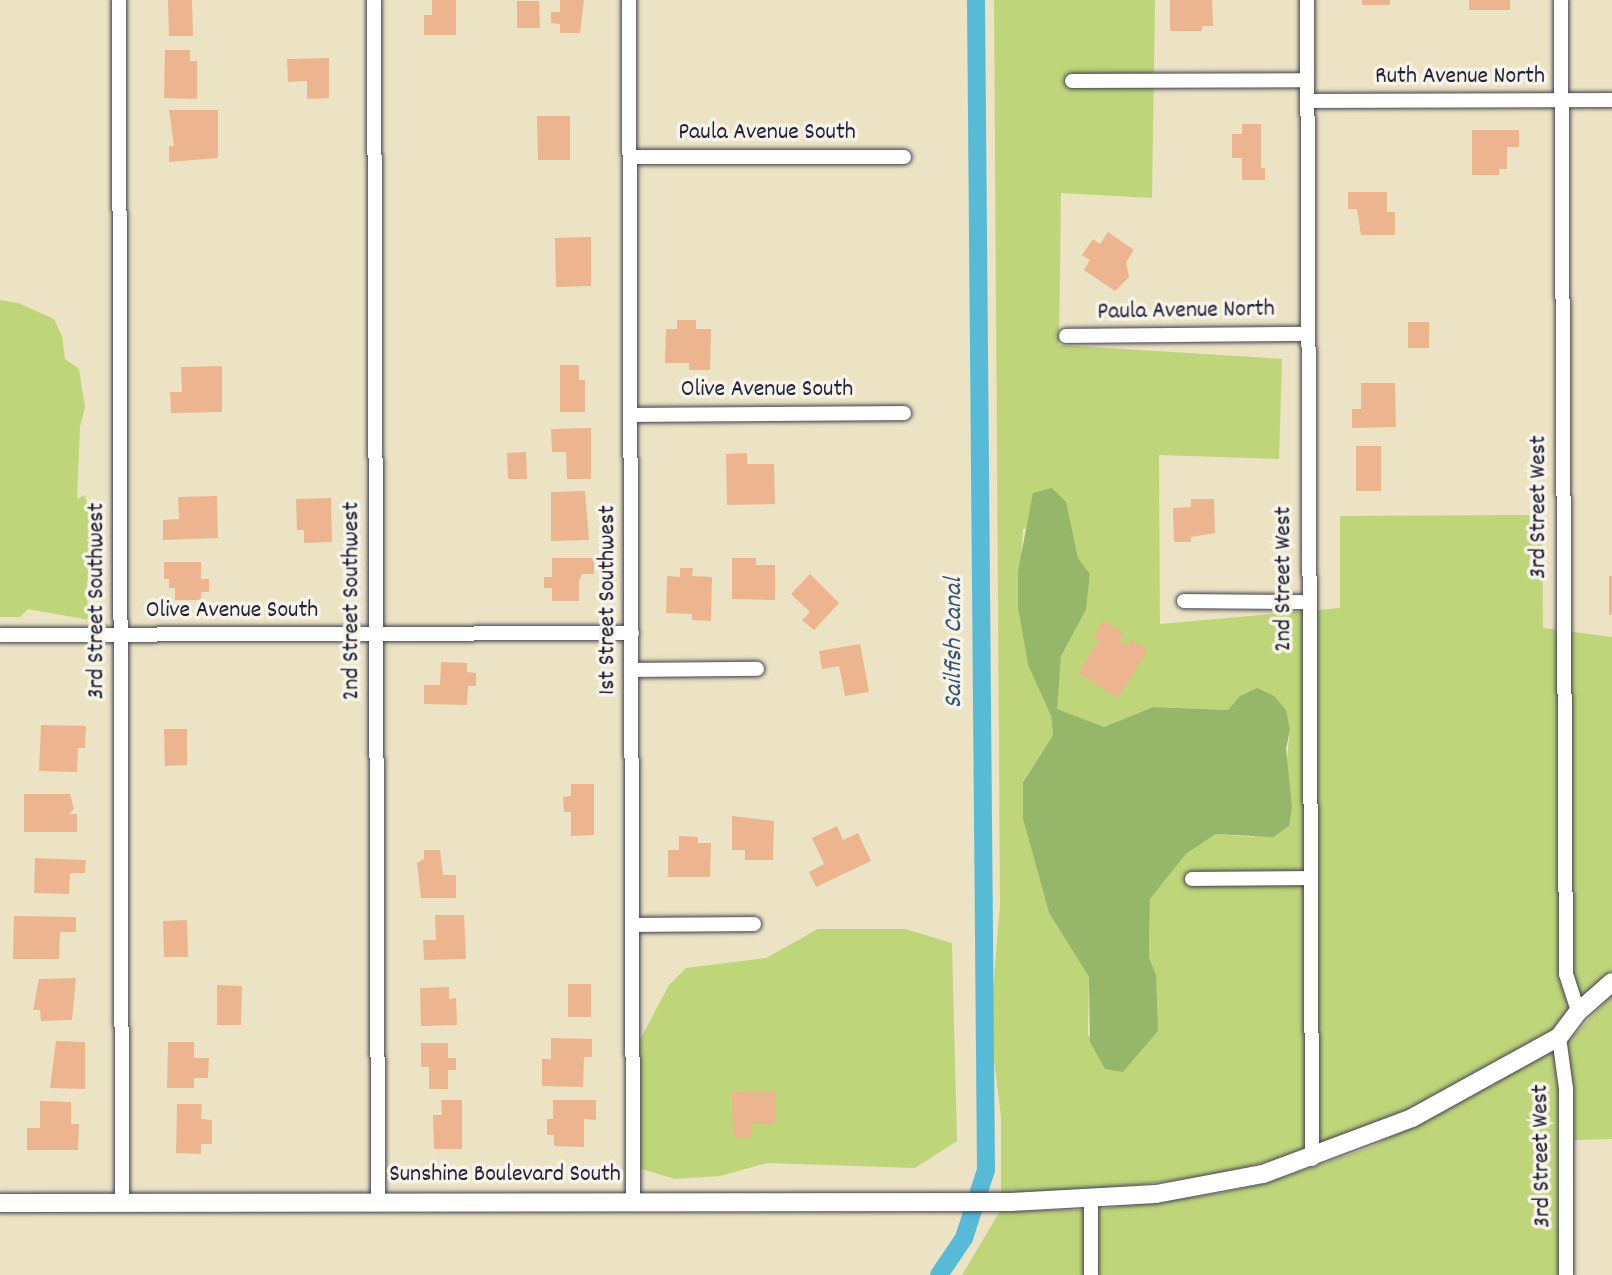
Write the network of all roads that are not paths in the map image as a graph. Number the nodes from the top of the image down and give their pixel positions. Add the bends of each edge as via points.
1 (119, 0) edge
2 (374, 0) edge
3 (629, 0) edge
4 (1307, 0) edge
5 (1561, 0) edge
6 (1307, 80) junction
7 (1072, 81) dead end
8 (1561, 100) junction
9 (1612, 100) edge
10 (1308, 101) junction
11 (631, 157) junction
12 (904, 157) dead end
13 (1307, 334) junction
14 (1066, 336) dead end
15 (904, 413) dead end
16 (631, 415) junction
17 (1184, 601) dead end
18 (1308, 602) junction
19 (632, 633) junction
20 (376, 634) junction
21 (0, 635) edge
22 (121, 635) junction
23 (757, 669) dead end
24 (632, 670) junction
25 (1309, 878) junction
26 (1192, 879) dead end
27 (754, 924) dead end
28 (633, 925) junction
29 (1612, 982) edge
30 (1578, 1012) junction
31 (1559, 1037) junction
32 (1312, 1159) junction
33 (633, 1200) junction
34 (1091, 1200) junction
35 (0, 1202) edge
36 (122, 1202) junction
37 (378, 1202) junction
38 (1091, 1275) edge
39 (1566, 1275) edge

1 - 22 street, 3rd Street Southwest
2 - 20 street, 2nd Street Southwest
3 - 11 street, 1st Street Southwest
4 - 6 street, 2nd Street West
5 - 8 street, 3rd Street West
6 - 7 street
6 - 10 street, 2nd Street West
8 - 9 street, Ruth Avenue North
8 - 10 street, Ruth Avenue North
8 - 30 street, 3rd Street West via 1566,974
10 - 13 street, 2nd Street West
11 - 12 street, Paula Avenue South
11 - 16 street, 1st Street Southwest
13 - 14 street, Paula Avenue North
13 - 18 street, 2nd Street West
15 - 16 street, Olive Avenue South
16 - 19 street, 1st Street Southwest
17 - 18 street
18 - 25 street, 2nd Street West
19 - 20 street, Olive Avenue South
19 - 24 street, 1st Street Southwest
20 - 22 street, Olive Avenue South
20 - 37 street, 2nd Street Southwest
21 - 22 street, Olive Avenue South
22 - 36 street, 3rd Street Southwest
23 - 24 street
24 - 28 street, 1st Street Southwest
25 - 26 street
25 - 32 street, 2nd Street West
27 - 28 street
28 - 33 street, 1st Street Southwest
29 - 30 street
30 - 31 street
31 - 32 street, Sunshine Boulevard South via 1412,1118
31 - 39 street, 3rd Street West via 1566,1089
32 - 34 street, Sunshine Boulevard South via 1219,1184
33 - 34 street, Sunshine Boulevard South
33 - 37 street, Sunshine Boulevard South
34 - 38 street
35 - 36 street, Sunshine Boulevard South
36 - 37 street, Sunshine Boulevard South

